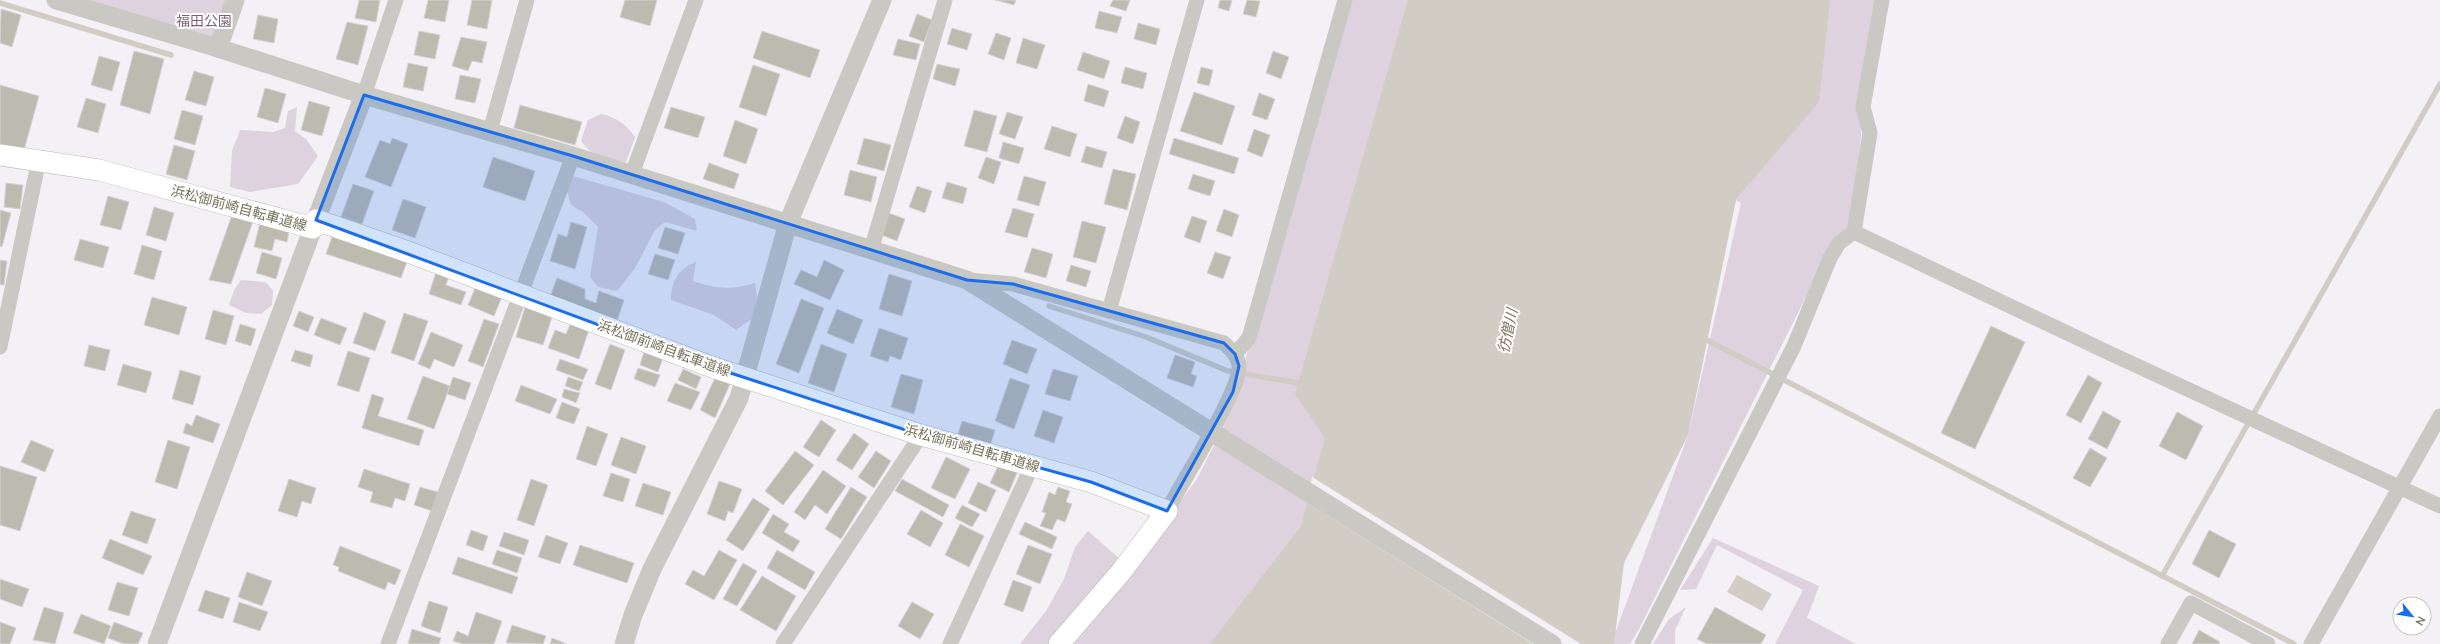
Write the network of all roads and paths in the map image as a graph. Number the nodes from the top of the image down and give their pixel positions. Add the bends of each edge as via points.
1 (56, 0) edge
2 (235, 0) edge
3 (396, 0) edge
4 (527, 0) edge
5 (696, 0) edge
6 (882, 0) edge
7 (945, 0) edge
8 (1197, 0) edge
9 (1346, 0) edge
10 (1882, 0) edge
11 (218, 48) junction
12 (364, 95) junction
13 (490, 131) junction
14 (0, 155) edge
15 (573, 156) junction
16 (39, 159) junction
17 (632, 174) junction
18 (788, 223) junction
19 (315, 224) junction
20 (1854, 232) junction
21 (871, 250) junction
22 (967, 280) junction
23 (520, 294) junction
24 (1109, 311) junction
25 (0, 347) edge
26 (1235, 354) junction
27 (746, 377) junction
28 (2440, 416) edge
29 (921, 435) junction
30 (1216, 435) junction
31 (1032, 466) junction
32 (2400, 487) junction
33 (2440, 506) edge
34 (1167, 511) junction
35 (157, 644) edge
36 (388, 644) edge
37 (624, 644) edge
38 (783, 644) edge
39 (950, 644) edge
40 (1060, 644) edge
41 (1552, 644) edge
42 (1642, 644) edge
43 (2168, 644) edge
44 (2268, 644) edge
45 (2311, 644) edge

1 - 11 street
2 - 11 street
3 - 12 street
4 - 13 street
5 - 17 street
6 - 18 street
7 - 21 street
8 - 24 street
9 - 26 street via 1249,338
10 - 20 street via 1863,107 1870,133
11 - 12 street
12 - 13 street
12 - 19 street
13 - 15 street
14 - 16 main road, 浜松御前崎自転車道線
15 - 17 street
15 - 23 street
16 - 19 main road, 浜松御前崎自転車道線 via 99,170
16 - 25 street
17 - 18 street
18 - 21 street
18 - 27 street
19 - 23 main road, 浜松御前崎自転車道線 via 411,253
19 - 35 street
20 - 32 street
20 - 42 street via 1840,243 1830,258 1794,346
21 - 22 street
22 - 24 street via 1013,284
22 - 30 street
23 - 27 main road, 浜松御前崎自転車道線 via 668,352
23 - 36 street
24 - 26 street via 1224,343
26 - 30 street via 1239,366 1234,392
27 - 29 main road, 浜松御前崎自転車道線
27 - 37 street via 739,398 652,570
28 - 32 street
29 - 31 main road, 浜松御前崎自転車道線
29 - 38 street
30 - 34 street
30 - 41 street
31 - 34 main road, 浜松御前崎自転車道線 via 1091,482
31 - 39 street
32 - 33 street
32 - 45 street
34 - 40 main road via 1122,572
43 - 44 street via 2191,603

